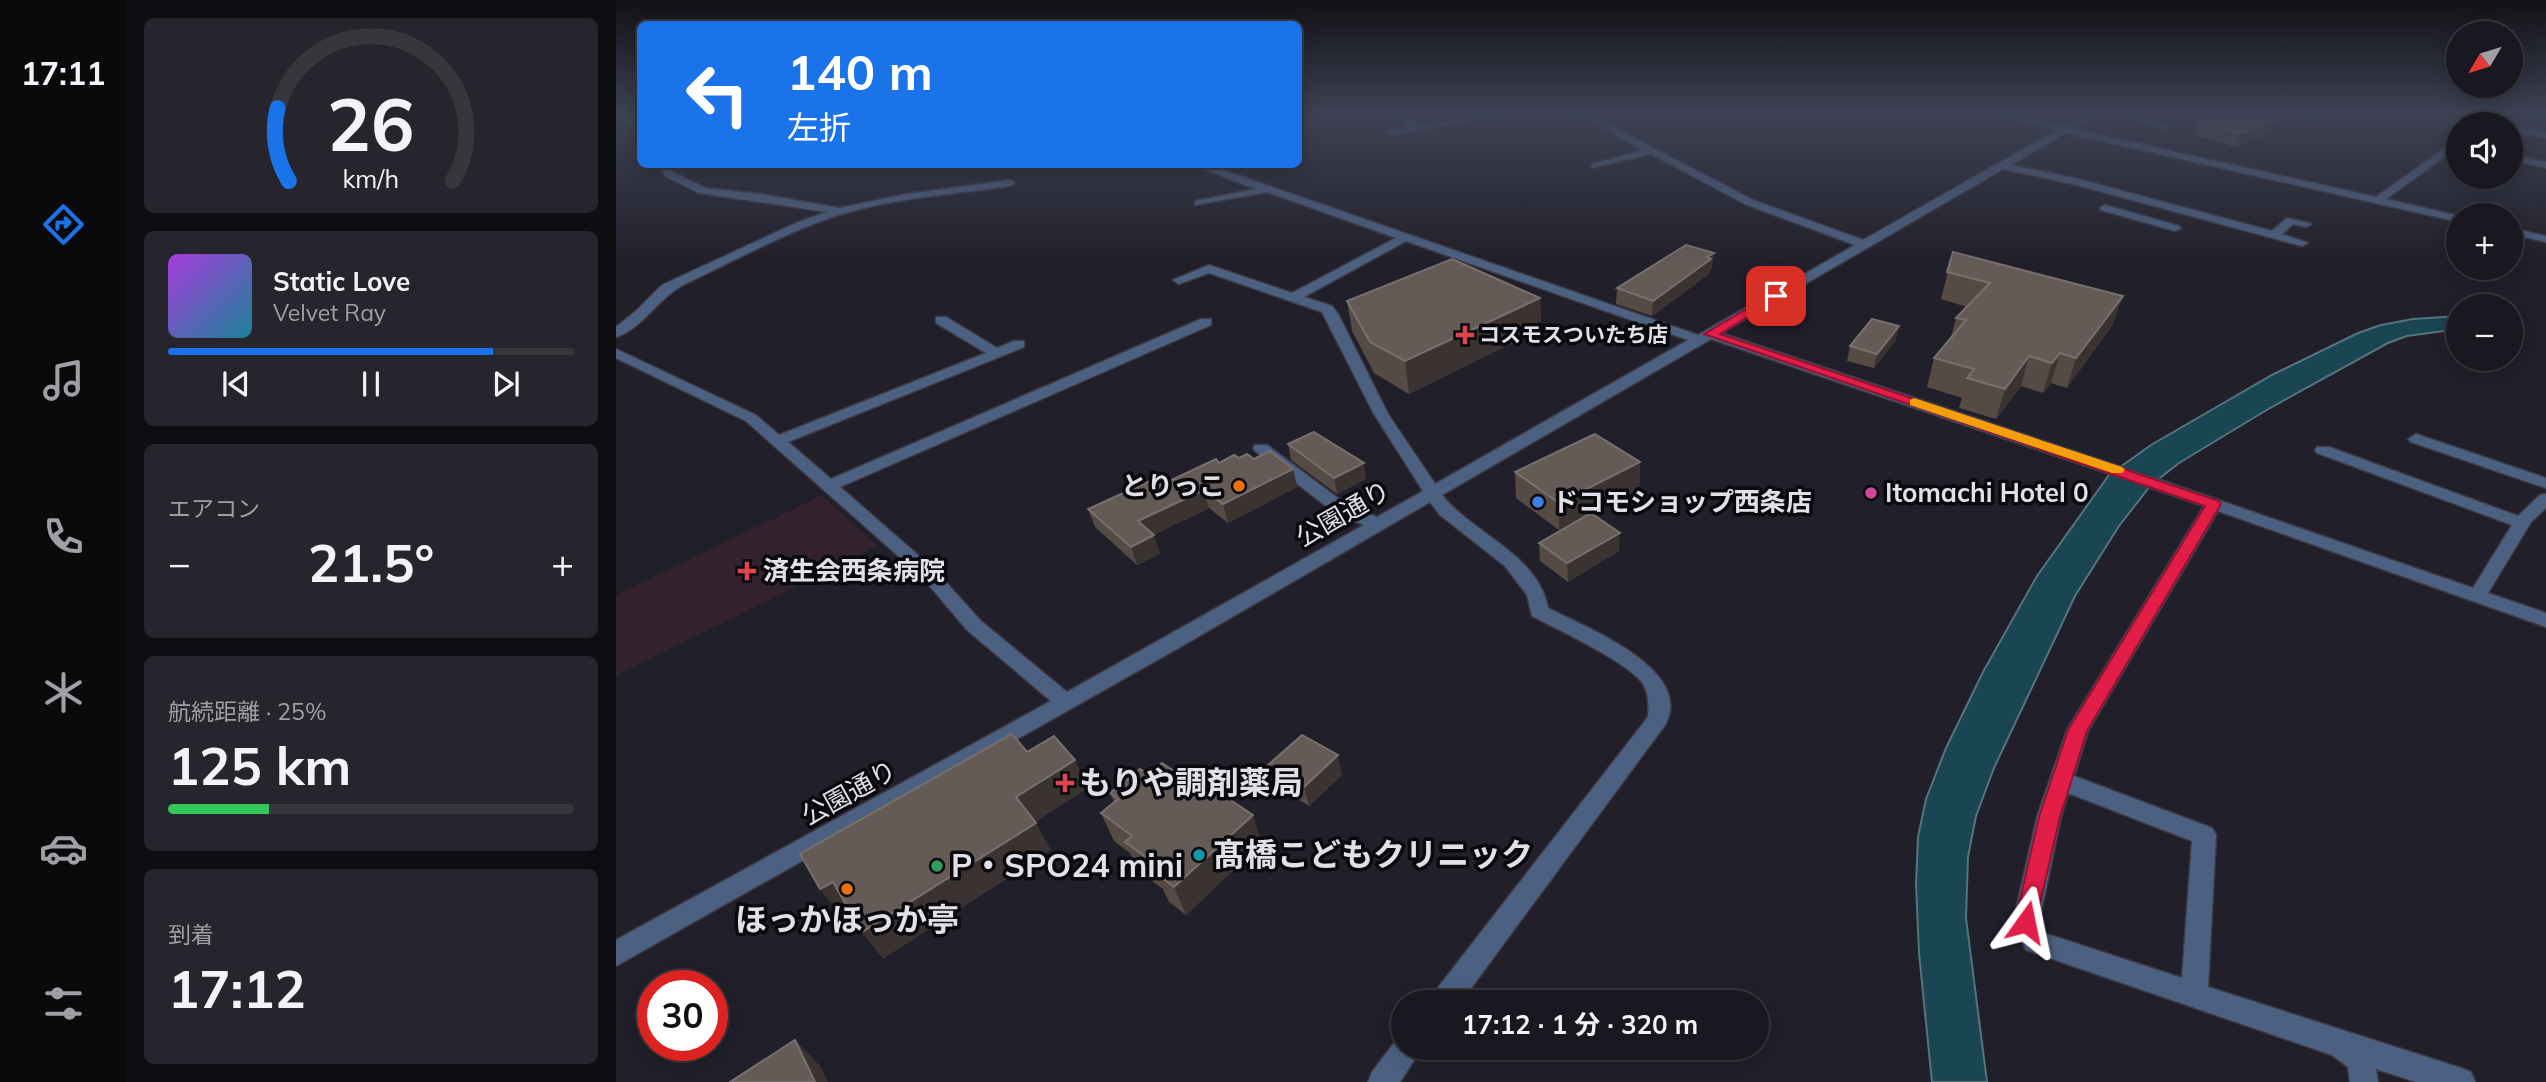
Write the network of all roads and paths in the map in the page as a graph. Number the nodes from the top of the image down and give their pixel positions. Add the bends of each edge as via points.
1 (1601, 164) edge
2 (1677, 164) edge
3 (2005, 164) edge
4 (2217, 164) edge
5 (2428, 164) edge
6 (1595, 166) dead end
7 (2002, 166) junction
8 (667, 168) edge
9 (1206, 168) edge
10 (1010, 183) dead end
11 (1266, 189) junction
12 (2377, 201) junction
13 (1199, 202) dead end
14 (2105, 208) dead end
15 (842, 211) junction
16 (2192, 213) junction
17 (2446, 216) edge
18 (2306, 224) dead end
19 (2175, 228) junction
20 (2523, 234) edge
21 (2274, 236) junction
22 (1406, 237) junction
23 (2165, 238) dead end
24 (2546, 239) edge
25 (2302, 243) dead end
26 (1865, 245) junction
27 (1179, 280) dead end
28 (1294, 297) junction
29 (941, 320) dead end
30 (1206, 322) dead end
31 (616, 333) edge
32 (1705, 337) junction
33 (1018, 344) dead end
34 (616, 353) edge
35 (996, 353) junction
36 (2416, 439) dead end
37 (777, 441) junction
38 (1261, 448) dead end
39 (2323, 450) dead end
40 (2546, 483) edge
41 (829, 486) junction
42 (1432, 494) junction
43 (2546, 499) edge
44 (2214, 504) junction
45 (2522, 523) junction
46 (1378, 524) junction
47 (2477, 596) junction
48 (2546, 620) edge
49 (1066, 702) junction
50 (2061, 781) junction
51 (616, 954) edge
52 (1453, 990) edge
53 (2194, 995) junction
54 (2340, 1044) junction
55 (1399, 1060) edge
56 (1382, 1082) edge
57 (2364, 1082) edge
58 (2461, 1082) edge

1 - 6 street
2 - 26 street via 1749,202
3 - 7 street, 公園通り
4 - 12 street
5 - 12 street
7 - 16 street
7 - 26 street, 公園通り
8 - 15 street via 669,174 703,191
9 - 11 street
10 - 15 street
11 - 13 street
11 - 22 street
12 - 17 street
14 - 19 street
15 - 31 street via 774,235 666,288
16 - 19 street
16 - 21 street
18 - 21 street via 2291,220
19 - 23 street
20 - 24 street
21 - 25 street
22 - 28 street
22 - 32 street
26 - 32 street, 公園通り
27 - 28 street via 1209,269
28 - 42 street via 1318,305 1333,317 1381,414
29 - 35 street
30 - 41 street
32 - 42 street, 公園通り
32 - 44 street
33 - 35 street
34 - 37 street via 751,418
35 - 37 street
36 - 40 street
37 - 41 street
38 - 46 street via 1341,509
39 - 45 street
41 - 49 street via 928,573 978,628
42 - 46 street, 公園通り
42 - 52 street via 1446,511 1511,562 1536,594 1539,611 1632,662 1651,678 1660,702 1658,719 1630,759
43 - 45 street
44 - 47 street
44 - 50 street via 2078,730
45 - 47 street
46 - 49 street, 公園通り
47 - 48 street
49 - 51 street, 公園通り
50 - 53 street via 2204,835
50 - 53 street via 2026,922 2035,942
53 - 54 street
54 - 57 street via 2361,1060
54 - 58 street
55 - 56 street

